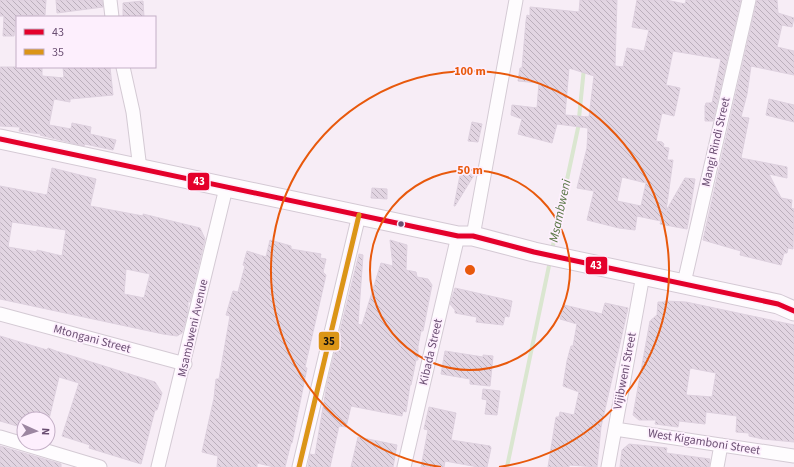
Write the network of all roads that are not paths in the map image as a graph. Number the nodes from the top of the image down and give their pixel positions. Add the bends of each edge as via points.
1 (110, 0) edge
2 (516, 0) edge
3 (749, 0) edge
4 (112, 16) edge
5 (123, 68) edge
6 (0, 139) edge
7 (140, 169) junction
8 (226, 188) junction
9 (358, 215) junction
10 (466, 236) junction
11 (643, 275) junction
12 (684, 283) junction
13 (789, 306) edge
14 (0, 314) edge
15 (185, 364) junction
16 (615, 429) junction
17 (0, 437) edge
18 (721, 445) junction
19 (794, 456) edge
20 (100, 467) edge
21 (158, 467) edge
22 (299, 467) edge
23 (404, 467) edge
24 (608, 467) edge
25 (718, 467) edge

1 - 4 street
2 - 10 street, Kibada Street
3 - 12 street, Mangi Rindi Street
5 - 7 street via 133,112
6 - 7 main road
7 - 8 main road
8 - 9 main road
8 - 15 street, Msambweni Avenue
9 - 10 main road
9 - 22 street
10 - 11 main road
10 - 23 street, Kibada Street
11 - 12 main road
11 - 16 street, Vijibweni Street
12 - 13 main road
14 - 15 street, Mtongani Street
15 - 21 street, Msambweni Avenue
16 - 18 street, West Kigamboni Street
16 - 24 street, Vijibweni Street
17 - 20 street
18 - 19 street, West Kigamboni Street
18 - 25 street

